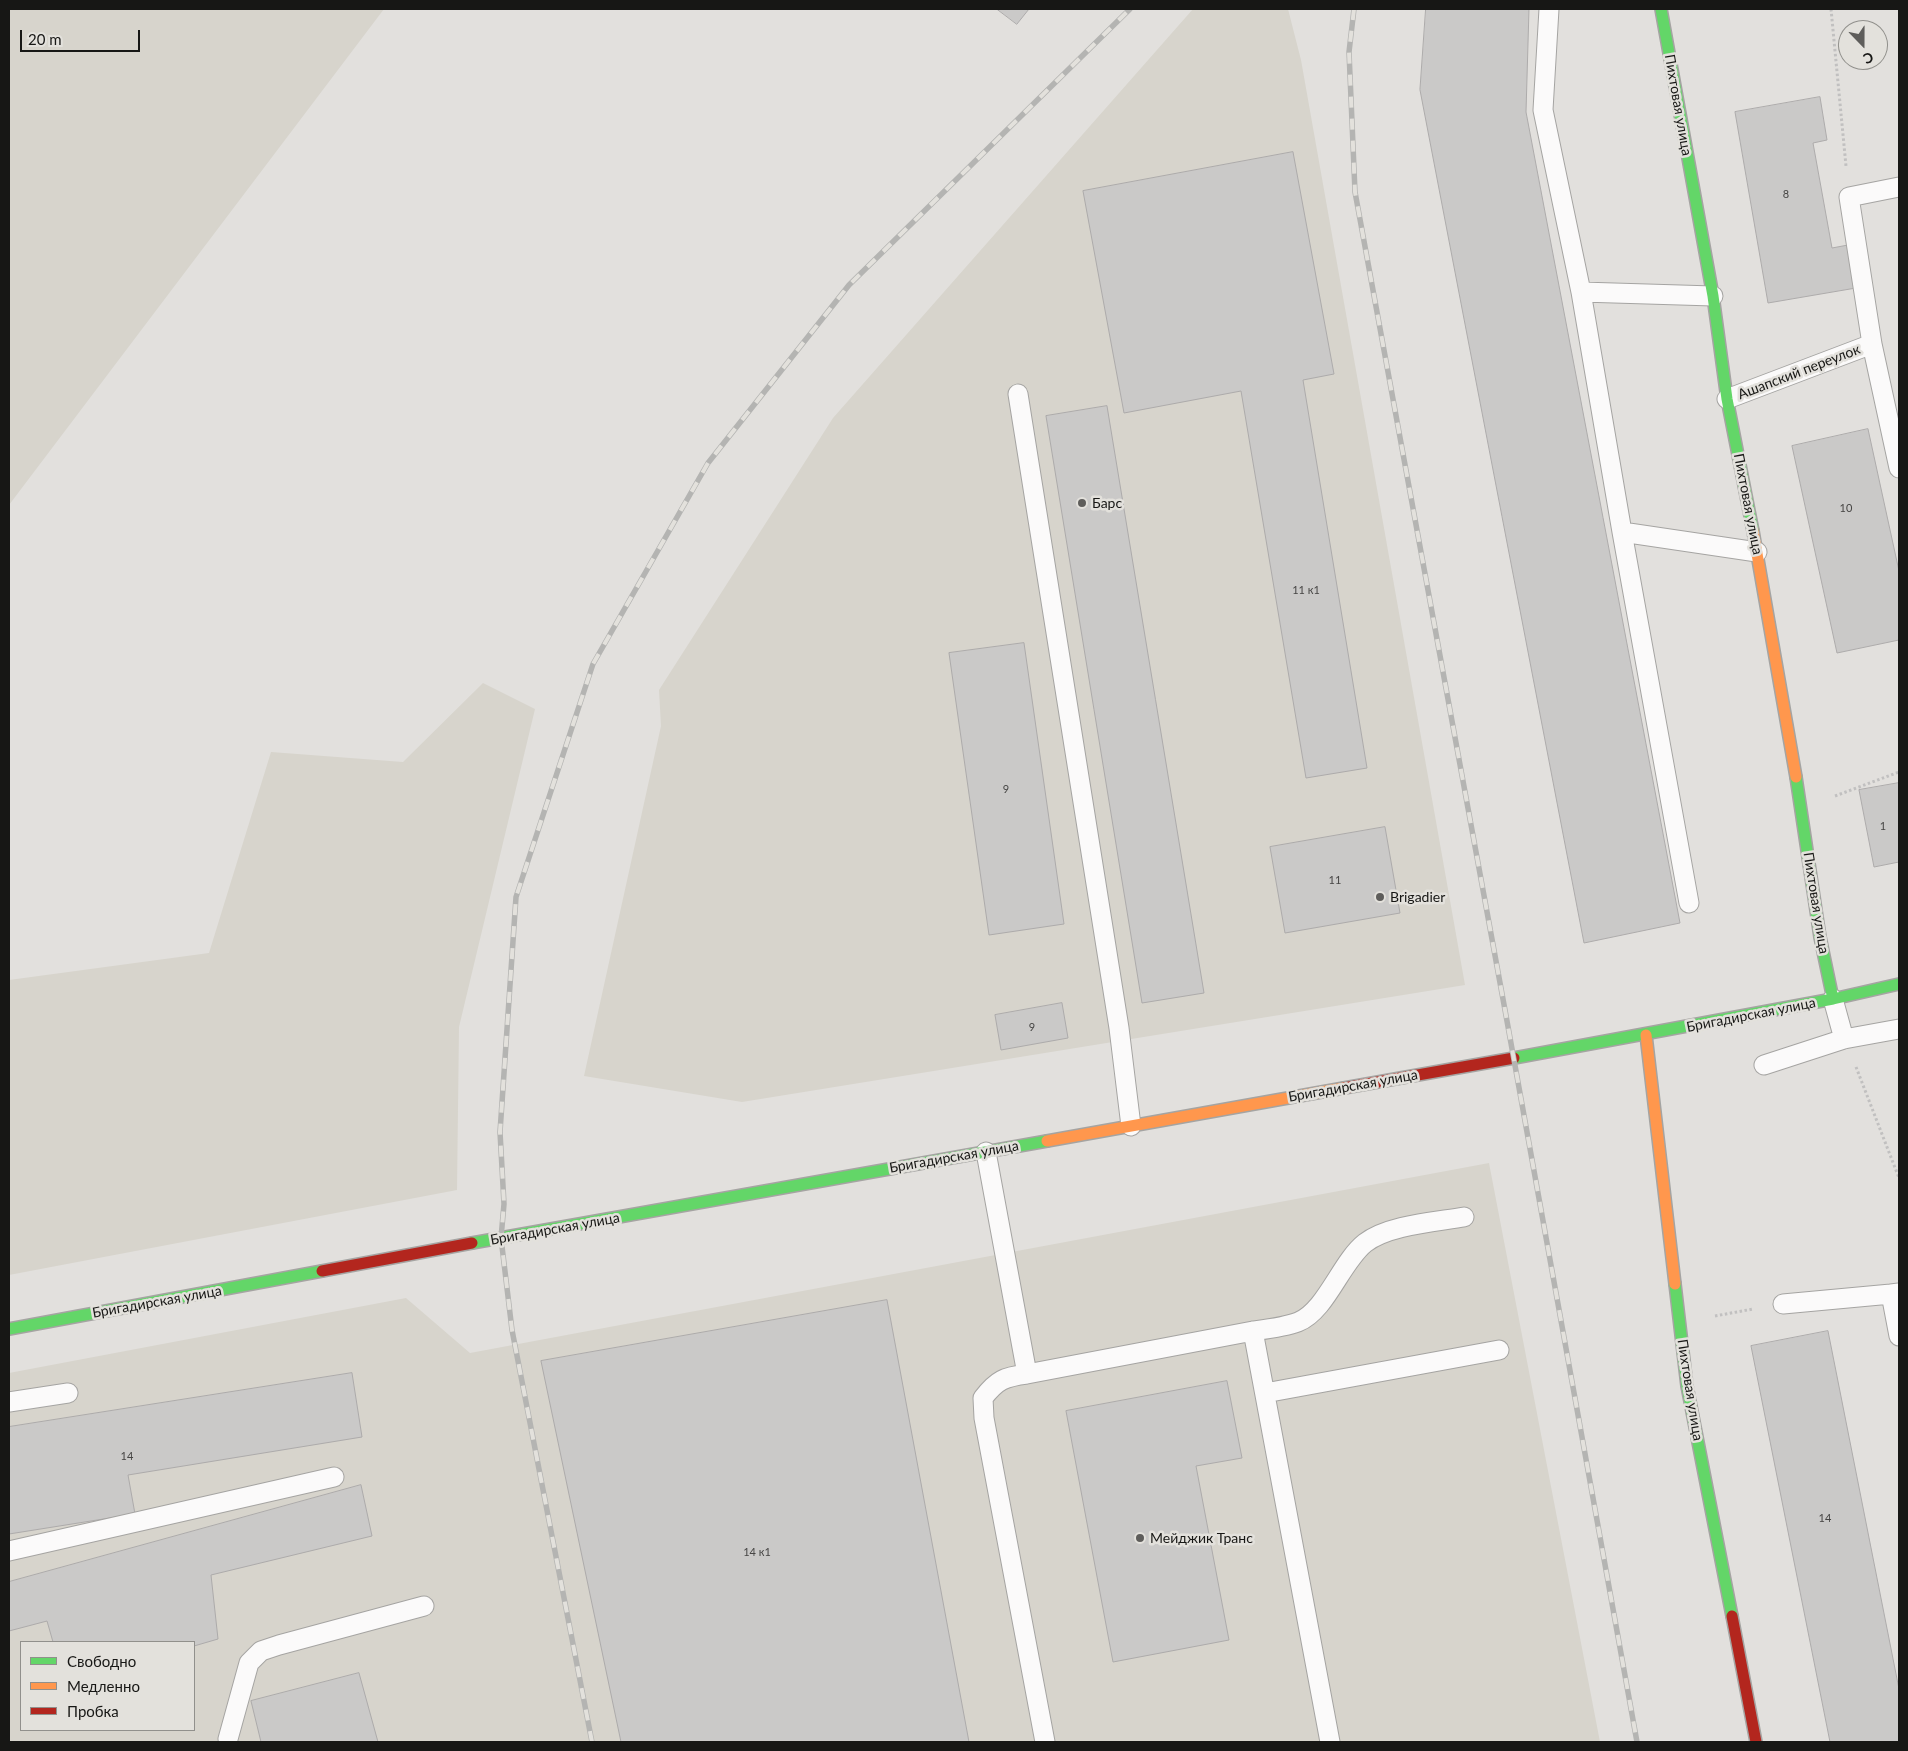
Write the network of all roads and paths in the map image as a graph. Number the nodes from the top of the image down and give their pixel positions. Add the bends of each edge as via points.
1 (1549, 9) edge
2 (1661, 9) edge
3 (1831, 9) edge
4 (1899, 187) edge
5 (1849, 197) junction
6 (1581, 292) junction
7 (1713, 296) junction
8 (1872, 344) junction
9 (1018, 394) dead end
10 (1727, 400) junction
11 (1899, 468) edge
12 (1622, 532) junction
13 (1757, 552) junction
14 (1899, 772) edge
15 (1802, 808) junction
16 (1688, 903) dead end
17 (1899, 984) edge
18 (1833, 999) junction
19 (1899, 1029) edge
20 (1646, 1034) junction
21 (1844, 1039) junction
22 (1764, 1065) dead end
23 (1131, 1126) junction
24 (986, 1152) junction
25 (1899, 1178) edge
26 (1464, 1217) dead end
27 (1895, 1294) edge
28 (1783, 1304) joint
29 (1680, 1323) junction
30 (9, 1329) edge
31 (1253, 1332) junction
32 (1899, 1336) edge
33 (1499, 1350) dead end
34 (1027, 1374) junction
35 (68, 1393) dead end
36 (1265, 1393) junction
37 (9, 1402) edge
38 (334, 1477) dead end
39 (9, 1551) edge
40 (424, 1606) dead end
41 (224, 1741) edge
42 (1045, 1742) edge
43 (1330, 1742) edge
44 (1756, 1742) edge

1 - 6 lane via 1543,110
2 - 7 street, Пихтовая улица
3 - 5 path
4 - 5 lane
5 - 8 lane
6 - 7 lane
6 - 12 lane
7 - 10 street, Пихтовая улица
8 - 10 lane, Ашапский переулок
8 - 11 lane
9 - 23 lane via 1116,1008
10 - 13 street, Пихтовая улица
12 - 13 lane
12 - 16 lane
13 - 15 street, Пихтовая улица
14 - 15 path
15 - 18 street, Пихтовая улица via 1820,938
17 - 18 street, Бригадирская улица
18 - 20 street, Бригадирская улица
18 - 21 lane
19 - 21 lane
20 - 23 street, Бригадирская улица
20 - 29 street, Пихтовая улица
21 - 22 lane
21 - 25 path
23 - 24 street, Бригадирская улица
24 - 30 street, Бригадирская улица
24 - 34 lane
26 - 31 lane via 1380,1234 1353,1255 1311,1314 1299,1322
27 - 28 lane
27 - 32 lane
28 - 29 path
29 - 44 street, Пихтовая улица via 1687,1386
31 - 34 lane
31 - 36 lane
33 - 36 lane
34 - 42 lane via 994,1384 983,1398 984,1418
35 - 37 lane
36 - 43 lane
38 - 39 lane
40 - 41 lane via 262,1652 249,1663

